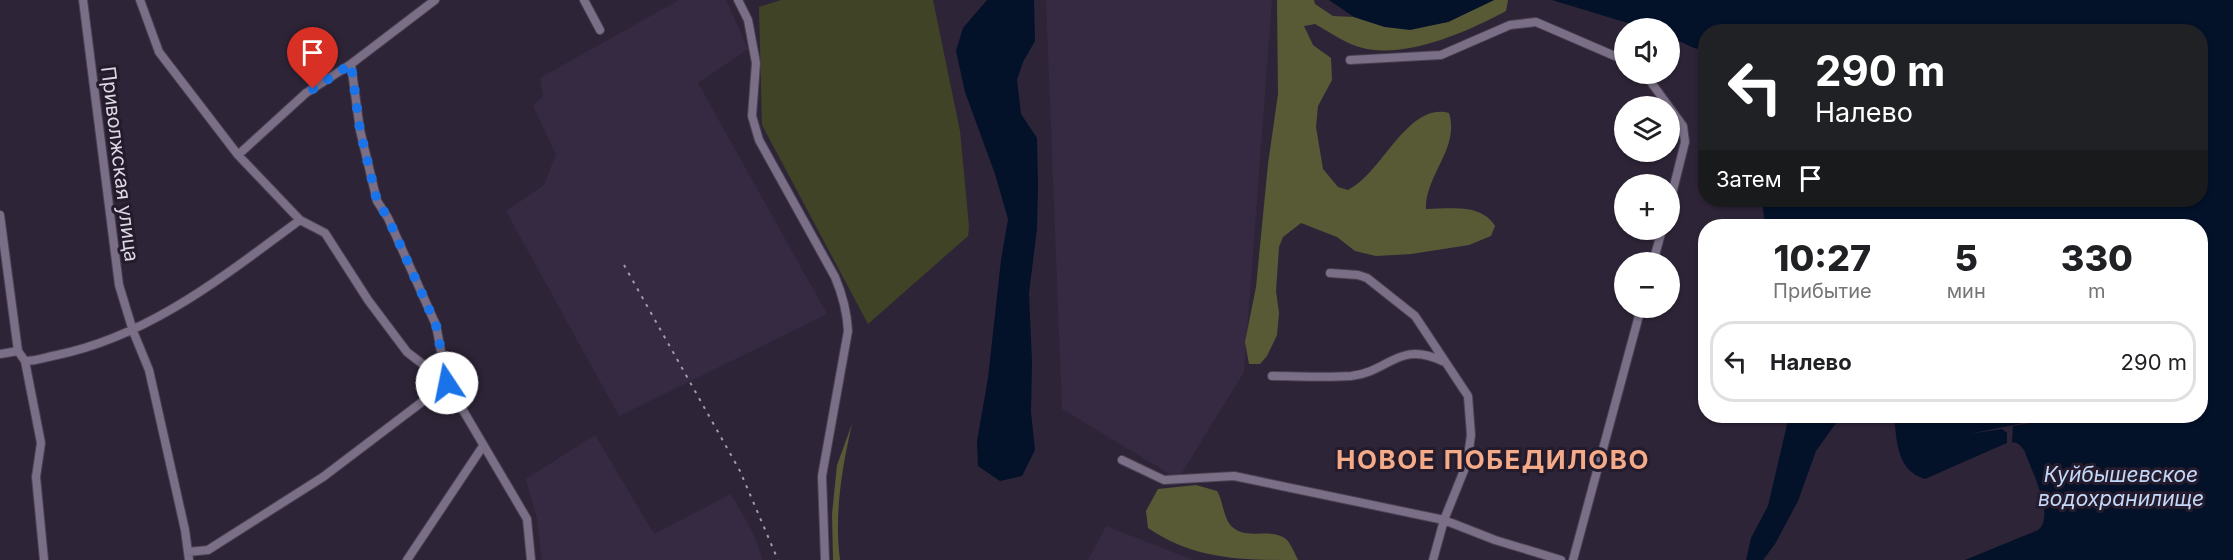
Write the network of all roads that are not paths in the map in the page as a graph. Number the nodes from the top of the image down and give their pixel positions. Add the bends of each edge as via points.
1 (83, 0) edge
2 (140, 0) edge
3 (435, 0) edge
4 (584, 0) edge
5 (738, 0) edge
6 (600, 30) dead end
7 (1614, 56) edge
8 (1350, 60) dead end
9 (351, 64) junction
10 (1652, 84) edge
11 (238, 155) junction
12 (1677, 174) edge
13 (0, 215) edge
14 (300, 220) junction
15 (1330, 273) dead end
16 (1638, 318) edge
17 (132, 331) junction
18 (18, 351) junction
19 (0, 354) edge
20 (25, 361) junction
21 (1443, 361) junction
22 (1272, 376) dead end
23 (447, 383) junction
24 (483, 447) junction
25 (1122, 460) dead end
26 (1444, 520) junction
27 (188, 556) edge
28 (44, 560) edge
29 (407, 560) edge
30 (531, 560) edge
31 (825, 560) edge
32 (1433, 560) edge
33 (1562, 560) edge
34 (1573, 560) edge

1 - 17 street, Приволжская улица via 119,285
2 - 11 street via 159,52
3 - 9 street
4 - 6 street
5 - 31 street via 748,20 756,63 752,116 759,140 835,277 847,312 848,331 822,476
7 - 8 street via 1536,22 1510,25 1441,55
9 - 11 street via 306,93
9 - 23 street via 360,130 377,201 436,325
10 - 12 street via 1683,126 1685,142
11 - 14 street
13 - 18 street
14 - 17 street via 210,286
14 - 23 street via 325,233 407,352
15 - 21 street via 1366,278 1404,306 1422,325
16 - 34 street
17 - 20 street via 78,351
17 - 27 street, Приволжская улица via 149,370
18 - 19 street
18 - 20 street
20 - 28 street via 41,443 36,477
21 - 22 street via 1418,352 1352,376
21 - 26 street via 1468,396 1471,435 1462,479
23 - 24 street
23 - 27 street via 323,477 208,550
24 - 29 street
24 - 30 street via 527,519
25 - 26 street via 1164,480 1234,476
26 - 32 street
26 - 33 street

